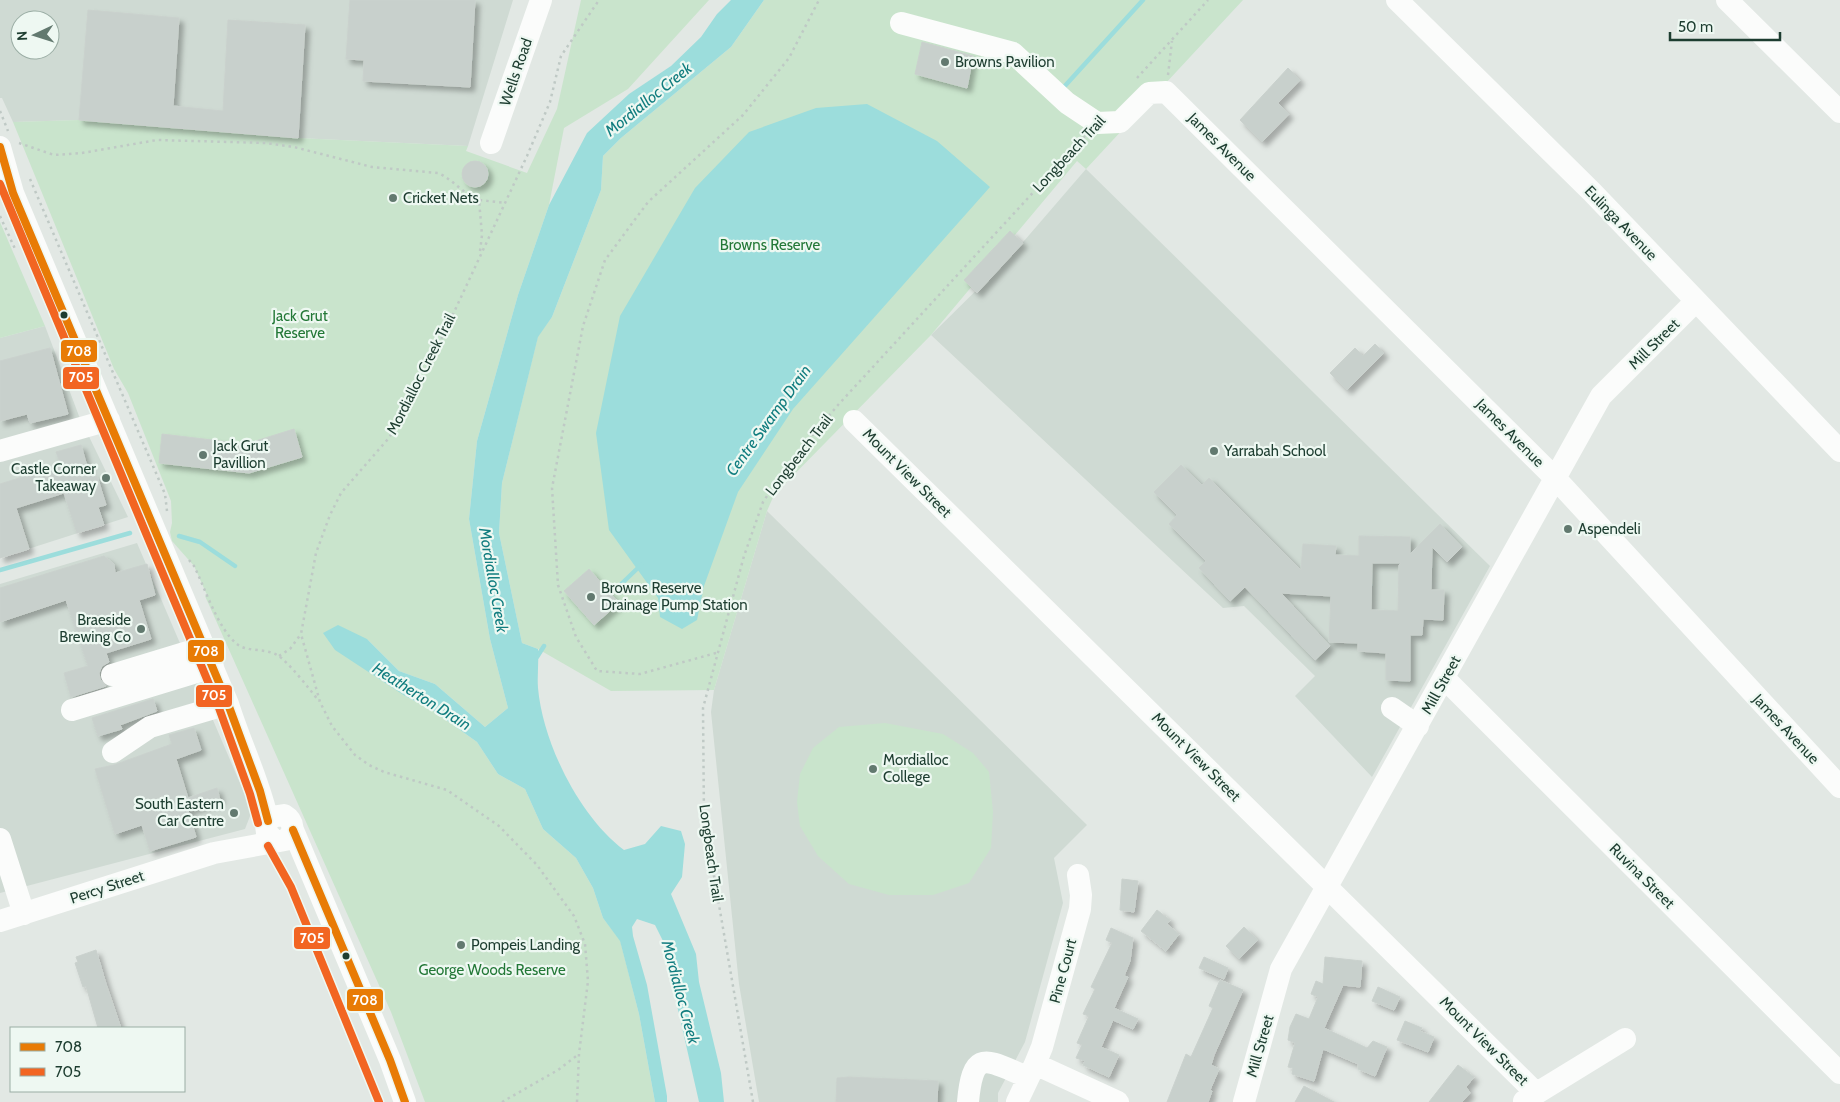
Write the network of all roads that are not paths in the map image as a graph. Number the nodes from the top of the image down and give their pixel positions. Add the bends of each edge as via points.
1 (541, 0) edge
2 (1397, 0) edge
3 (1727, 0) edge
4 (901, 23) dead end
5 (1840, 112) edge
6 (9, 142) edge
7 (491, 143) dead end
8 (0, 171) edge
9 (14, 193) junction
10 (1695, 302) junction
11 (109, 420) junction
12 (854, 421) dead end
13 (0, 451) edge
14 (1840, 451) edge
15 (1556, 478) junction
16 (208, 657) junction
17 (112, 675) dead end
18 (1444, 680) junction
19 (228, 704) junction
20 (1392, 708) dead end
21 (72, 710) dead end
22 (1418, 726) junction
23 (113, 752) dead end
24 (1840, 787) edge
25 (277, 829) junction
26 (0, 839) edge
27 (1078, 875) dead end
28 (1327, 886) junction
29 (24, 914) junction
30 (0, 921) edge
31 (1625, 1039) dead end
32 (1032, 1071) junction
33 (1840, 1073) edge
34 (1530, 1098) edge
35 (390, 1102) edge
36 (405, 1102) edge
37 (968, 1102) edge
38 (1017, 1102) edge
39 (1118, 1102) edge
40 (1244, 1102) edge

1 - 7 street, Wells Road
2 - 10 street, Eulinga Avenue via 1592,192
3 - 5 street
4 - 15 street, James Avenue via 1013,53 1066,103 1100,123 1120,122 1149,93 1166,92
6 - 9 street
8 - 9 street
9 - 11 street
10 - 14 street, Eulinga Avenue
10 - 15 street, Mill Street via 1601,396
11 - 13 street
11 - 16 street
12 - 28 street, Mount View Street
15 - 18 street, Mill Street
15 - 24 street, James Avenue
16 - 17 street
16 - 19 street
16 - 21 street
18 - 22 street, Mill Street
18 - 33 street, Ruvina Street
19 - 23 street via 150,727
19 - 25 street via 239,739
20 - 22 street
22 - 28 street, Mill Street
25 - 29 street, Percy Street via 214,853
25 - 35 street
25 - 36 street via 335,934
26 - 29 street
27 - 32 street, Pine Court via 1080,910 1042,1047
28 - 34 street, Mount View Street
28 - 40 street, Mill Street via 1281,969
29 - 30 street, Percy Street
31 - 34 street
32 - 37 street via 986,1062 979,1064 970,1078
32 - 38 street, Pine Court
32 - 39 street

